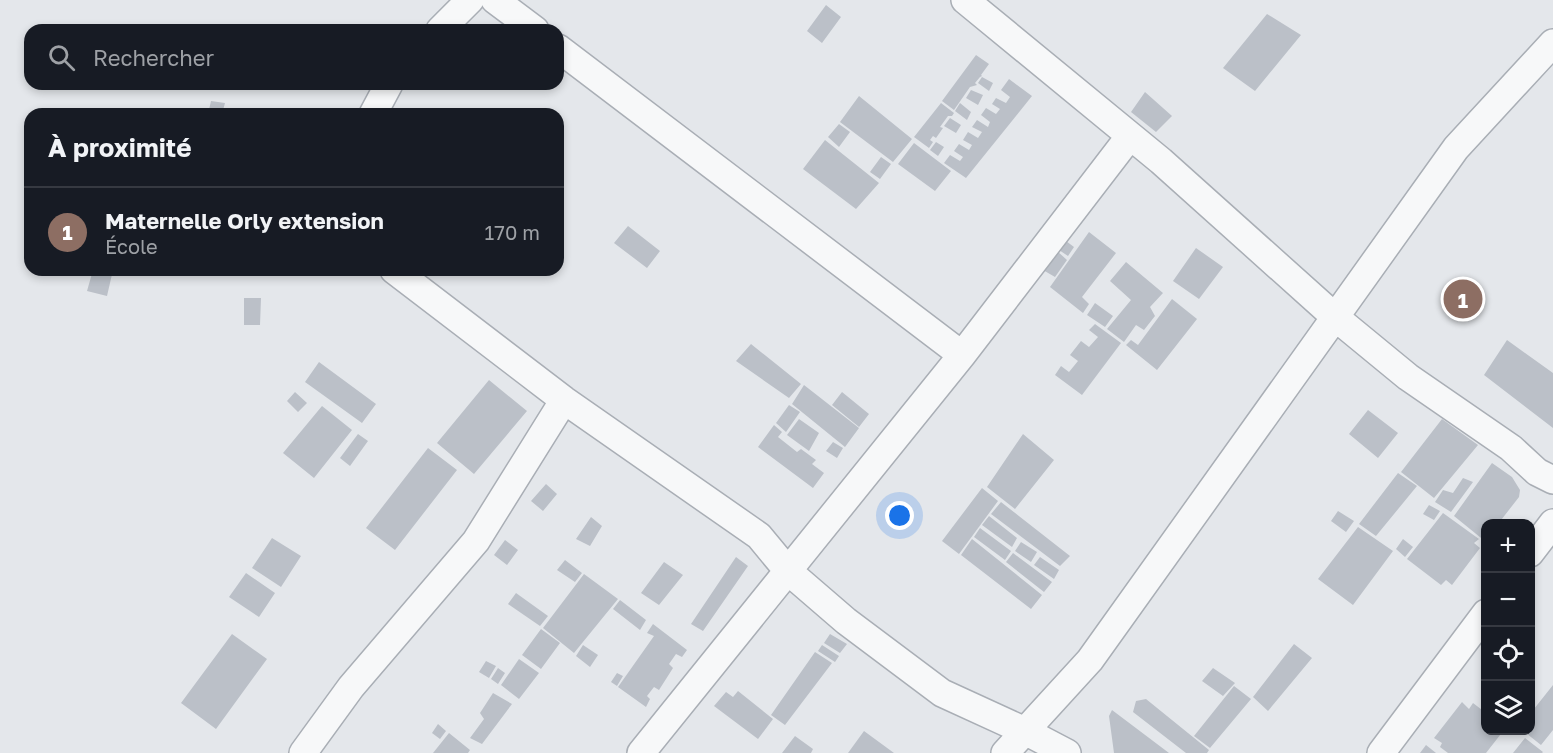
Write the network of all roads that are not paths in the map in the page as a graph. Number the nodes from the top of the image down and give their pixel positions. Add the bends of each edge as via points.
1 (470, 0) edge
2 (495, 0) edge
3 (965, 0) edge
4 (446, 24) edge
5 (527, 24) edge
6 (1553, 43) edge
7 (564, 53) edge
8 (386, 90) edge
9 (376, 108) edge
10 (1130, 136) junction
11 (402, 276) edge
12 (1335, 316) junction
13 (962, 355) junction
14 (564, 400) junction
15 (1553, 480) edge
16 (1553, 523) edge
17 (1535, 546) edge
18 (788, 571) junction
19 (1481, 618) edge
20 (1025, 731) junction
21 (303, 753) edge
22 (641, 753) edge
23 (1005, 753) edge
24 (1067, 753) edge
25 (1381, 753) edge

1 - 4 street
2 - 5 street
3 - 10 street
6 - 12 street via 1456,148
7 - 13 street
8 - 9 street
10 - 12 street
10 - 13 street
11 - 14 street
12 - 15 street via 1408,376
12 - 20 street via 1090,660
13 - 18 street
14 - 18 street via 759,536
14 - 21 street via 476,541 351,687
16 - 17 street
18 - 20 street via 846,621 942,693
18 - 22 street
19 - 25 street
20 - 23 street
20 - 24 street

